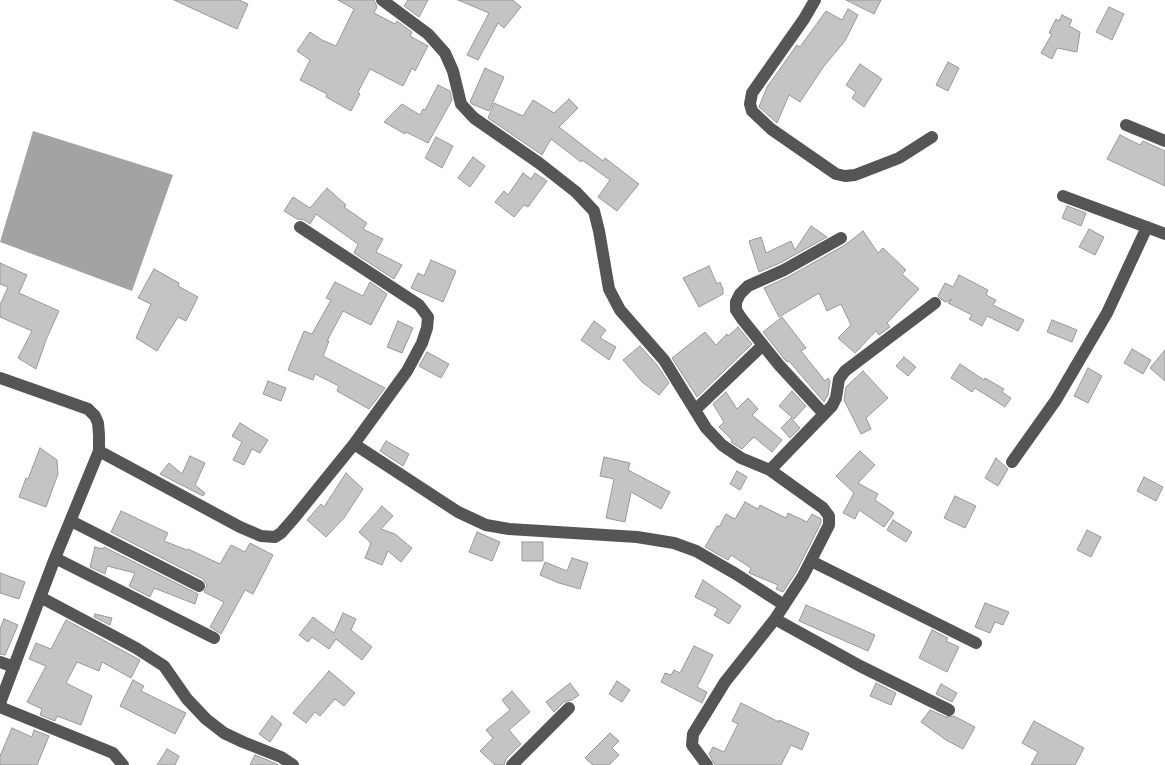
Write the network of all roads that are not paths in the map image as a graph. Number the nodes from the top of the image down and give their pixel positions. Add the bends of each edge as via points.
1 (382, 0) edge
2 (815, 0) edge
3 (1126, 125) dead end
4 (932, 137) dead end
5 (1165, 141) edge
6 (1063, 196) dead end
7 (300, 227) dead end
8 (1147, 227) junction
9 (1165, 234) edge
10 (842, 238) dead end
11 (935, 303) dead end
12 (763, 345) junction
13 (0, 378) edge
14 (695, 410) junction
15 (824, 414) junction
16 (354, 444) junction
17 (99, 451) junction
18 (1012, 462) dead end
19 (770, 470) junction
20 (71, 521) junction
21 (55, 558) junction
22 (811, 561) junction
23 (199, 586) dead end
24 (40, 596) junction
25 (784, 605) junction
26 (775, 619) junction
27 (214, 638) dead end
28 (976, 643) dead end
29 (0, 662) edge
30 (14, 667) junction
31 (0, 703) edge
32 (0, 707) edge
33 (569, 708) dead end
34 (949, 710) dead end
35 (124, 765) edge
36 (293, 765) edge
37 (512, 765) edge
38 (707, 765) edge

1 - 14 street via 428,34 445,53 461,104 474,118 539,163 594,211 610,289 620,310 664,360
2 - 4 street via 752,93 752,111 778,134 836,174 845,176 899,158
3 - 5 street
6 - 8 street
7 - 16 street via 419,305 428,317 422,343 407,372
8 - 9 street
8 - 18 street via 1107,313 1056,400
10 - 12 street via 748,286 740,294 736,310
11 - 15 street via 845,371 839,379 836,398
12 - 14 street
12 - 15 street
13 - 17 street via 88,409 98,423
14 - 19 street via 722,445 741,458
15 - 19 street
16 - 17 street via 291,522 281,533 269,538 240,527
16 - 25 street via 458,512 486,525 674,543 712,560
17 - 20 street
19 - 22 street via 823,508 829,516 829,525
20 - 21 street
20 - 23 street
21 - 24 street
21 - 27 street
22 - 25 street
22 - 28 street
24 - 30 street
24 - 36 street via 164,666 187,699 224,733
25 - 26 street
26 - 34 street
26 - 38 street via 725,682 693,734 692,745
29 - 30 street
30 - 31 street
32 - 35 street via 113,753
33 - 37 street

